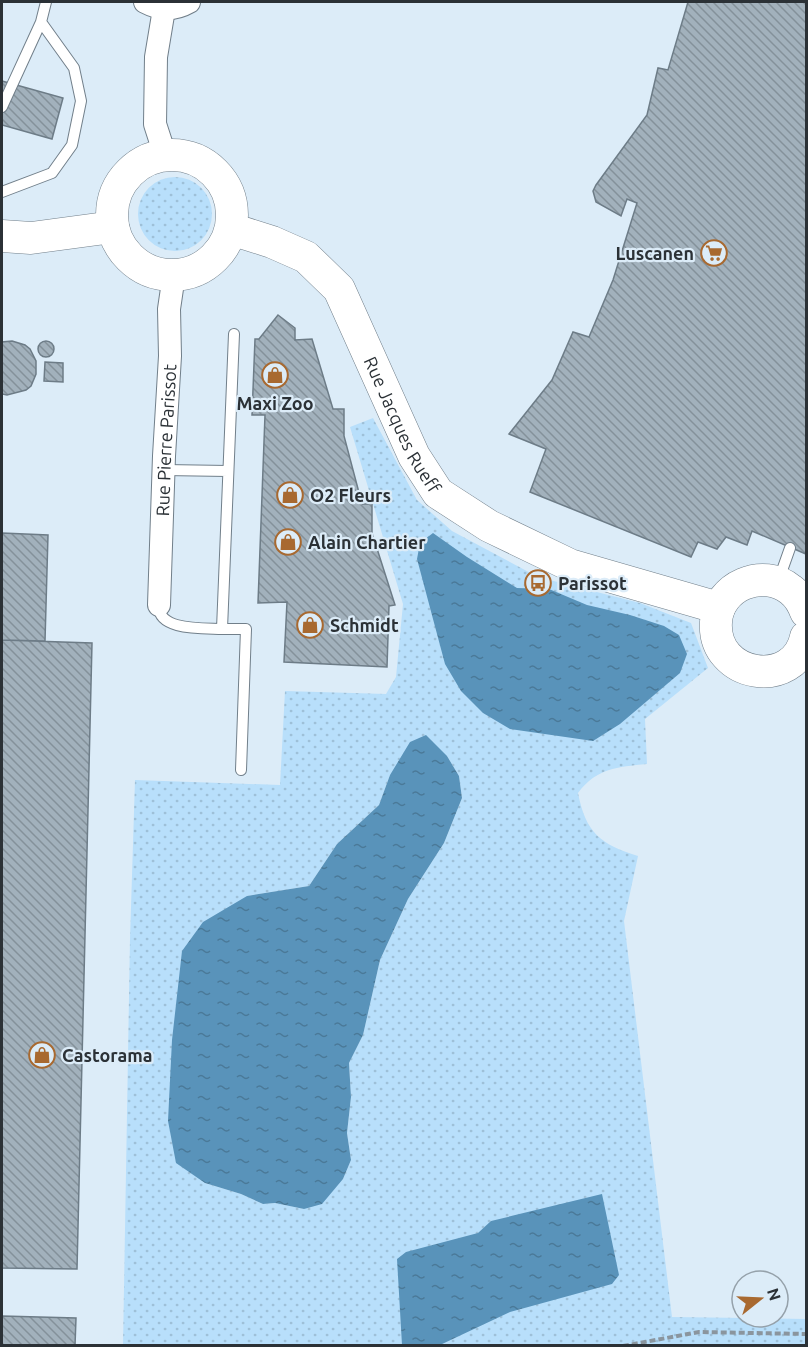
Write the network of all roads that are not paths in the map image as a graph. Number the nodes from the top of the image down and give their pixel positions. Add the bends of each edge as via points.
1 (46, 2) edge
2 (189, 2) edge
3 (154, 5) edge
4 (41, 22) junction
5 (2, 107) edge
6 (165, 155) junction
7 (2, 192) edge
8 (114, 227) junction
9 (231, 229) junction
10 (2, 236) edge
11 (174, 275) junction
12 (234, 334) dead end
13 (164, 470) junction
14 (228, 471) junction
15 (790, 548) dead end
16 (778, 582) junction
17 (159, 605) joint
18 (719, 608) junction
19 (807, 612) edge
20 (222, 629) junction
21 (806, 641) edge
22 (242, 770) dead end

1 - 4 lane
2 - 3 street via 176,8
3 - 6 street via 155,124
4 - 5 lane
4 - 7 lane via 74,68 81,100 72,144 52,173
6 - 8 street via 146,160 118,188 112,207
6 - 9 street via 185,156 217,175 228,191
8 - 10 street via 31,238
8 - 11 street via 121,247 135,262 153,272
9 - 11 street via 224,247 211,262 193,272
9 - 18 street, Rue Jacques Rueff via 306,257 339,289 414,456 438,493 489,526 570,565
11 - 13 street, Rue Pierre Parissot via 169,309
12 - 14 lane
13 - 14 lane
13 - 17 street, Rue Pierre Parissot
14 - 20 lane
15 - 16 lane
16 - 18 street via 750,580 737,586
16 - 19 street via 801,600
17 - 20 lane via 166,622
18 - 21 street via 717,637 722,650 745,669 773,671 787,665 798,656
20 - 22 lane via 246,629

